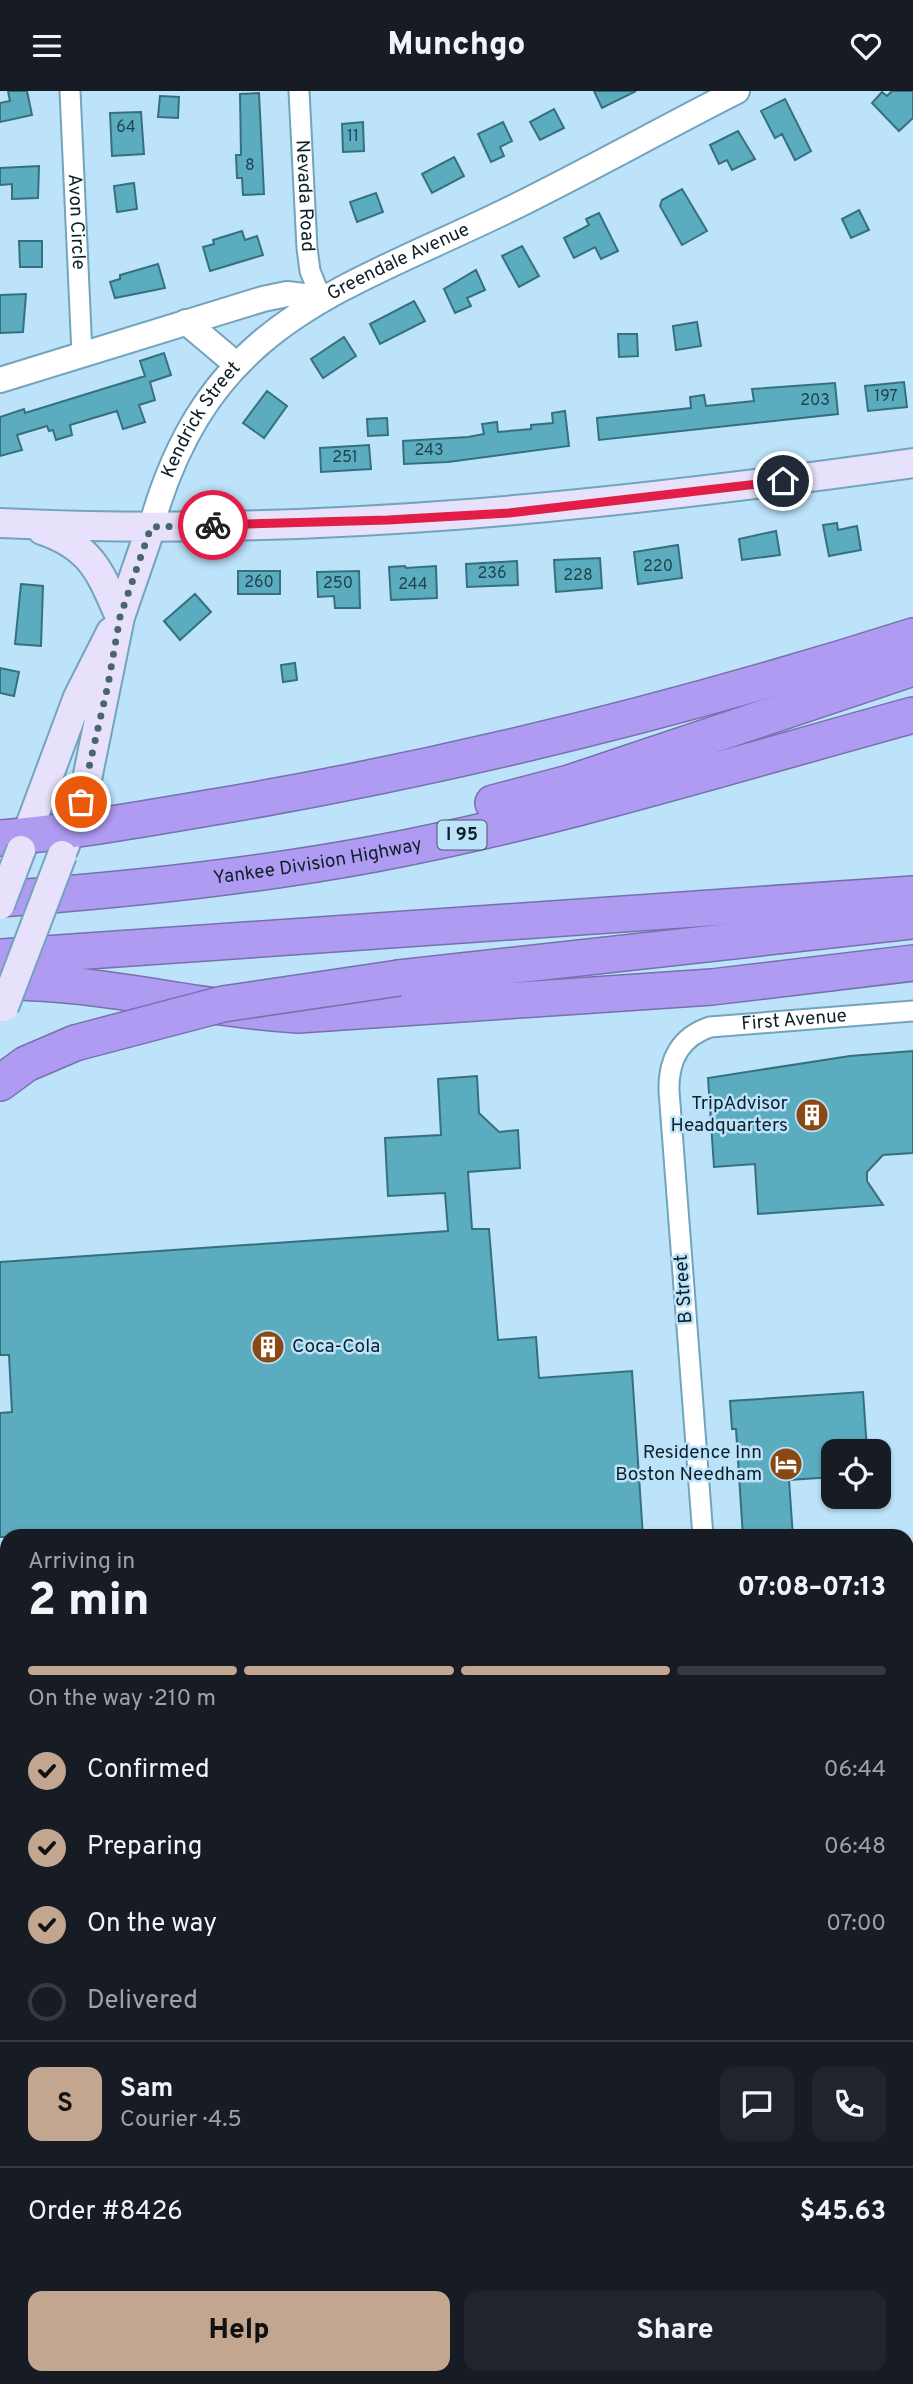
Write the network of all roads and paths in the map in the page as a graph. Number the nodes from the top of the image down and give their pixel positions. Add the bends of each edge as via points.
1 (70, 91) edge
2 (299, 91) edge
3 (737, 91) edge
4 (321, 298) junction
5 (186, 322) junction
6 (82, 354) junction
7 (237, 365) junction
8 (0, 380) edge
9 (913, 463) edge
10 (12, 524) edge
11 (151, 527) junction
12 (120, 617) junction
13 (913, 636) edge
14 (913, 668) edge
15 (913, 715) edge
16 (16, 842) edge
17 (66, 842) junction
18 (313, 865) junction
19 (913, 894) edge
20 (0, 899) edge
21 (0, 905) edge
22 (913, 921) edge
23 (0, 957) edge
24 (913, 963) edge
25 (1, 1002) edge
26 (913, 1011) edge
27 (682, 1044) joint
28 (0, 1083) edge
29 (702, 1529) edge

1 - 6 street, Avon Circle
2 - 4 street, Nevada Road via 307,248
3 - 4 street, Greendale Avenue via 542,193
4 - 5 street, Greendale Avenue via 274,296
4 - 7 street, Kendrick Street
5 - 6 street, Greendale Avenue
5 - 7 street
6 - 8 street, Greendale Avenue
7 - 11 street, Kendrick Street via 186,432
9 - 11 main road via 533,511
10 - 11 main road
10 - 12 main road via 64,539 88,555
11 - 12 main road, Kendrick Street
12 - 16 main road, Kendrick Street via 84,682
12 - 17 main road, Kendrick Street via 91,760
13 - 17 highway via 589,730
14 - 18 highway via 569,783 402,824
15 - 18 highway, Yankee Division Highway / I 95 via 503,826
16 - 17 highway
16 - 21 main road, Kendrick Street, bridge
17 - 25 main road, Kendrick Street, bridge
18 - 20 highway, Yankee Division Highway / I 95 via 152,887
19 - 23 highway
22 - 28 highway, bridge via 399,978 223,1004 75,1043 26,1064
24 - 25 highway via 712,987 298,1015 231,1010 106,988
26 - 27 street, First Avenue via 733,1023 701,1030
27 - 29 street, B Street via 673,1060 669,1091

